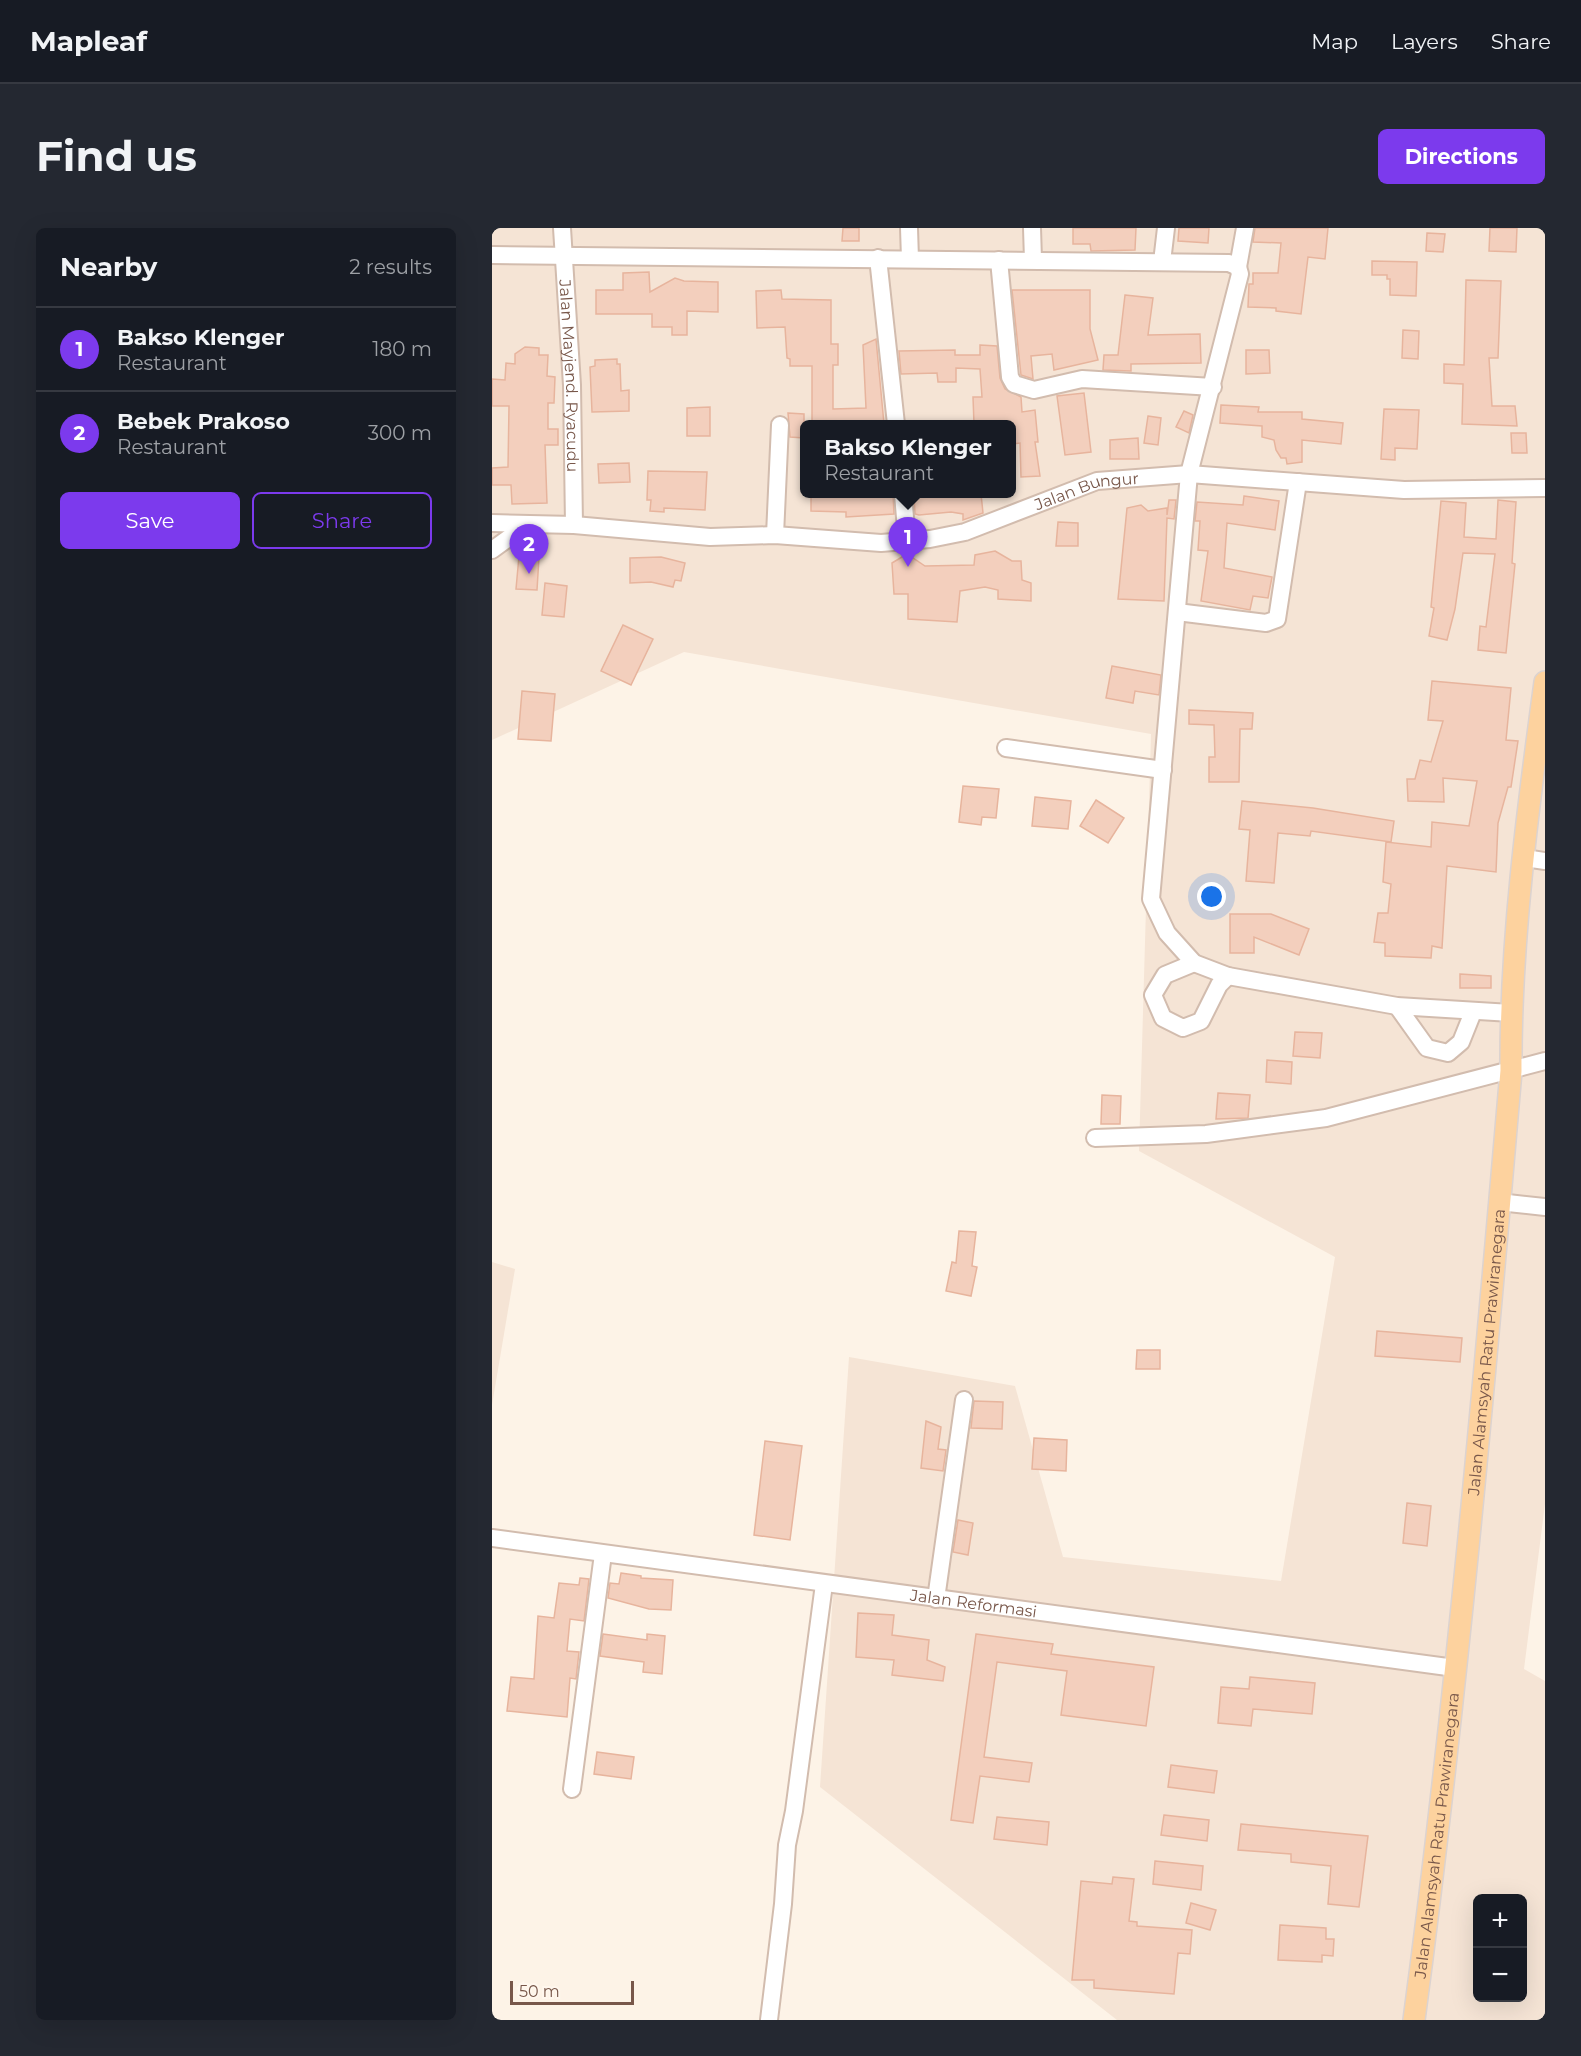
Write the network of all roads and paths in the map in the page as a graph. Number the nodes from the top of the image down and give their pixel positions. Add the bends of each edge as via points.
1 (562, 228) edge
2 (909, 228) edge
3 (1032, 228) edge
4 (1166, 228) edge
5 (1245, 228) edge
6 (492, 255) edge
7 (562, 257) junction
8 (878, 258) junction
9 (910, 259) junction
10 (999, 260) junction
11 (1034, 260) junction
12 (1162, 262) junction
13 (1238, 267) junction
14 (1213, 387) junction
15 (896, 420) edge
16 (780, 425) dead end
17 (1189, 474) junction
18 (1298, 482) junction
19 (1545, 489) edge
20 (903, 498) edge
21 (492, 523) edge
22 (528, 524) junction
23 (574, 525) junction
24 (775, 535) junction
25 (907, 541) junction
26 (492, 550) edge
27 (1177, 612) junction
28 (1545, 682) edge
29 (1541, 744) edge
30 (1006, 748) dead end
31 (1163, 770) junction
32 (1535, 859) edge
33 (1194, 963) junction
34 (1228, 976) junction
35 (1397, 1006) junction
36 (1473, 1012) junction
37 (1510, 1013) junction
38 (1545, 1061) edge
39 (1511, 1071) junction
40 (1095, 1138) dead end
41 (1500, 1202) junction
42 (1545, 1207) edge
43 (964, 1400) dead end
44 (492, 1538) edge
45 (603, 1554) junction
46 (824, 1584) junction
47 (936, 1599) junction
48 (1455, 1668) junction
49 (572, 1789) dead end
50 (769, 2020) edge
51 (1414, 2020) edge

1 - 7 street, Jalan Mayjend. Ryacudu
2 - 9 street
3 - 11 street
4 - 12 street
5 - 13 street
6 - 7 street
7 - 8 street
7 - 23 street, Jalan Mayjend. Ryacudu via 572,385
8 - 9 street
8 - 15 street
9 - 10 street
10 - 11 street
10 - 14 street via 1010,377 1014,384 1034,390 1082,379
11 - 12 street
12 - 13 street via 1229,263
13 - 14 street via 1240,274
14 - 17 street
16 - 24 street
17 - 18 street, Jalan Bungur
17 - 25 street, Jalan Bungur via 1097,481 965,531
17 - 27 street
18 - 19 street, Jalan Bungur via 1404,490
18 - 27 street via 1277,619 1266,623
20 - 25 street
21 - 22 street, Jalan Bungur
22 - 23 street, Jalan Bungur
22 - 26 street
23 - 24 street, Jalan Bungur via 710,537
24 - 25 street, Jalan Bungur via 881,543
27 - 31 street
28 - 29 main road, Jalan Alamsyah Ratu Prawiranegara
29 - 32 main road, Jalan Alamsyah Ratu Prawiranegara
30 - 31 street
31 - 33 street via 1151,899 1167,933
32 - 37 main road, Jalan Alamsyah Ratu Prawiranegara
33 - 34 street
33 - 34 street via 1165,975 1153,995 1163,1018 1183,1028 1201,1021 1219,985
34 - 35 street
35 - 36 street
35 - 36 street via 1427,1048 1448,1053 1461,1042
36 - 37 street
37 - 39 main road, Jalan Alamsyah Ratu Prawiranegara
38 - 39 street
39 - 40 street via 1326,1118 1206,1134
39 - 41 main road, Jalan Alamsyah Ratu Prawiranegara
41 - 42 street
41 - 48 main road, Jalan Alamsyah Ratu Prawiranegara
43 - 47 street
44 - 45 street, Jalan Reformasi
45 - 46 street, Jalan Reformasi
45 - 49 street
46 - 47 street, Jalan Reformasi
46 - 50 street via 787,1845
47 - 48 street, Jalan Reformasi
48 - 51 main road, Jalan Alamsyah Ratu Prawiranegara

